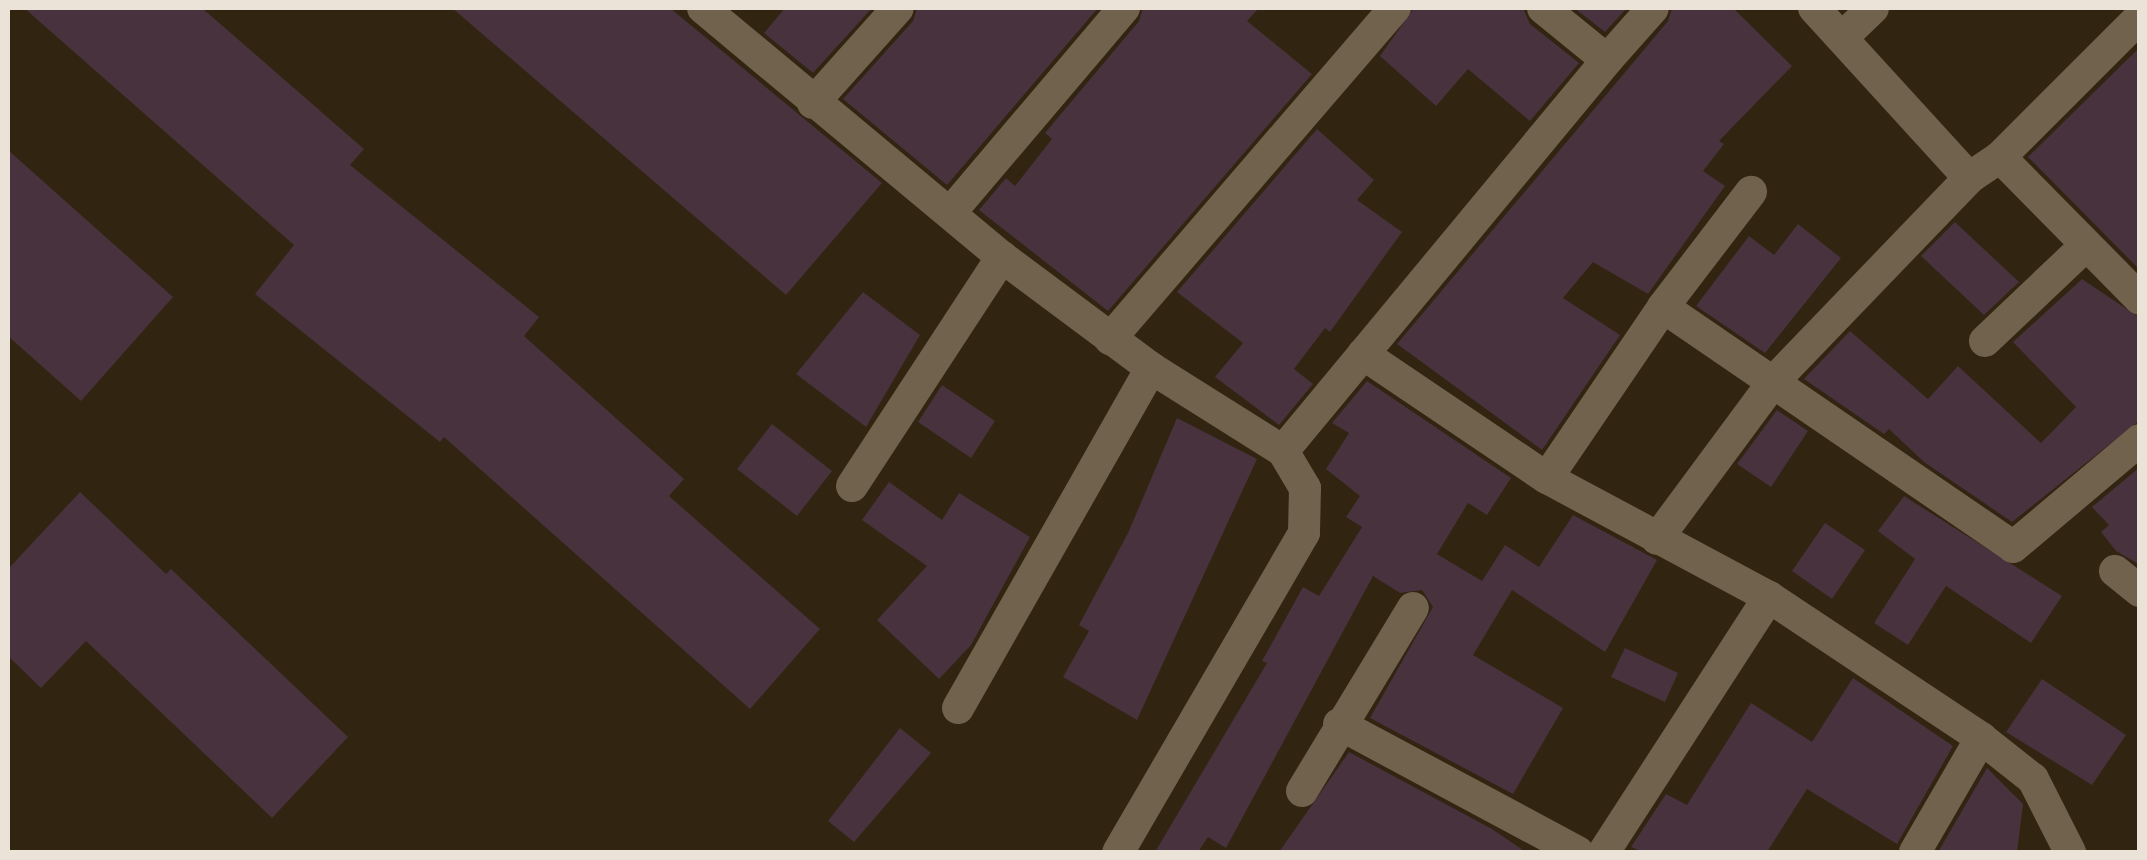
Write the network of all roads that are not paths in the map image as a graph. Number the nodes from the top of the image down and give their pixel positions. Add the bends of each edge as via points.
1 (703, 8) edge
2 (898, 8) edge
3 (1124, 8) edge
4 (1396, 8) edge
5 (1543, 8) edge
6 (1652, 8) edge
7 (1814, 8) edge
8 (1874, 8) edge
9 (2140, 18) edge
10 (1845, 36) junction
11 (1607, 60) junction
12 (813, 103) junction
13 (2000, 157) junction
14 (1970, 178) junction
15 (1751, 192) dead end
16 (950, 213) junction
17 (2084, 248) junction
18 (1002, 257) junction
19 (2140, 298) edge
20 (1663, 307) junction
21 (1110, 339) junction
22 (1985, 341) dead end
23 (1363, 354) junction
24 (1150, 368) junction
25 (1773, 382) junction
26 (2140, 440) edge
27 (1283, 451) junction
28 (1547, 478) junction
29 (852, 486) dead end
30 (1657, 539) junction
31 (1769, 597) junction
32 (1413, 608) dead end
33 (958, 708) dead end
34 (1339, 724) junction
35 (1981, 738) junction
36 (1302, 791) dead end
37 (1118, 852) edge
38 (1578, 852) edge
39 (1604, 852) edge
40 (1915, 852) edge
41 (2070, 852) edge

1 - 12 street
2 - 12 street
3 - 16 street
4 - 21 street
5 - 11 street
6 - 11 street
7 - 10 street
8 - 10 street
9 - 13 street
10 - 14 street
11 - 23 street
12 - 16 street
13 - 14 street
13 - 17 street
14 - 25 street
15 - 20 street
16 - 18 street
17 - 19 street
17 - 22 street
18 - 21 street
18 - 29 street
20 - 25 street
20 - 28 street
21 - 24 street
23 - 27 street
23 - 28 street
24 - 27 street
24 - 33 street
25 - 26 street via 2013,547
25 - 30 street
27 - 37 street via 1305,488 1304,533
28 - 30 street
30 - 31 street
31 - 35 street
31 - 39 street
32 - 34 street
34 - 36 street
34 - 38 street
35 - 40 street
35 - 41 street via 2033,778

